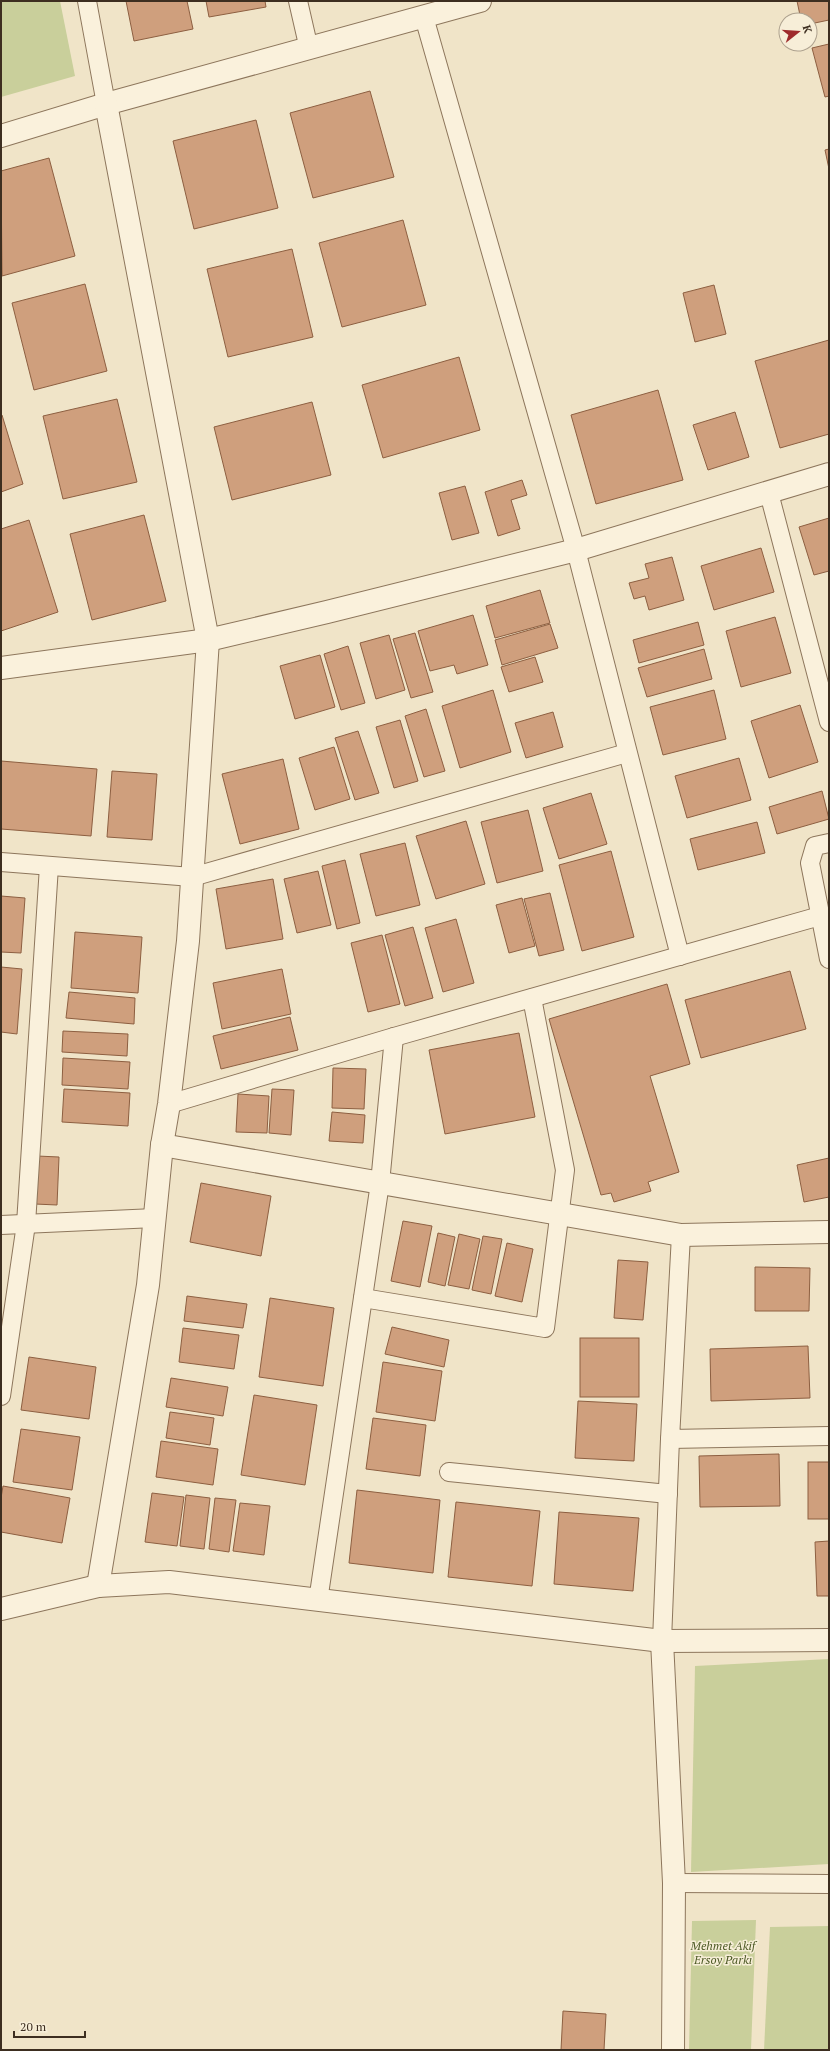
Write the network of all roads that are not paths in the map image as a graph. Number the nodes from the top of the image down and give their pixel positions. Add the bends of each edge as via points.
1 (86, 1) edge
2 (298, 1) edge
3 (480, 1) edge
4 (424, 17) junction
5 (309, 49) junction
6 (106, 104) junction
7 (1, 136) edge
8 (829, 474) edge
9 (769, 493) junction
10 (576, 550) junction
11 (208, 640) junction
12 (1, 668) edge
13 (829, 722) edge
14 (627, 753) junction
15 (829, 843) edge
16 (1, 862) edge
17 (49, 866) junction
18 (192, 877) junction
19 (820, 916) junction
20 (680, 956) junction
21 (829, 959) edge
22 (532, 998) junction
23 (394, 1037) junction
24 (170, 1104) junction
25 (162, 1145) junction
26 (380, 1183) junction
27 (560, 1214) junction
28 (155, 1218) junction
29 (26, 1224) junction
30 (1, 1225) edge
31 (829, 1232) edge
32 (680, 1235) junction
33 (362, 1298) junction
34 (1, 1396) edge
35 (829, 1436) edge
36 (670, 1439) junction
37 (448, 1472) dead end
38 (668, 1494) junction
39 (98, 1586) junction
40 (318, 1601) junction
41 (1, 1608) edge
42 (829, 1640) edge
43 (662, 1642) junction
44 (674, 1882) junction
45 (829, 1884) edge
46 (673, 2050) edge

1 - 6 street
2 - 5 street
3 - 4 street
4 - 5 street
4 - 10 street
5 - 6 street
6 - 7 street
6 - 11 street
8 - 9 street
9 - 10 street
9 - 13 street
10 - 11 street
10 - 14 street
11 - 12 street
11 - 18 street
14 - 18 street
14 - 20 street
15 - 19 street via 815,846 810,863
16 - 17 street
17 - 18 street
17 - 29 street
18 - 24 street via 188,941
19 - 20 street
19 - 21 street
20 - 22 street
22 - 23 street
22 - 27 street via 565,1170
23 - 24 street
23 - 26 street
24 - 25 street
25 - 26 street
25 - 28 street
26 - 27 street
26 - 33 street
27 - 32 street
27 - 33 street via 545,1328
28 - 29 street
28 - 39 street via 148,1285
29 - 30 street
29 - 34 street
31 - 32 street
32 - 36 street
33 - 40 street
35 - 36 street
36 - 38 street
37 - 38 street
38 - 43 street
39 - 40 street via 169,1582
39 - 41 street
40 - 43 street
42 - 43 street
43 - 44 street
44 - 45 street
44 - 46 street

